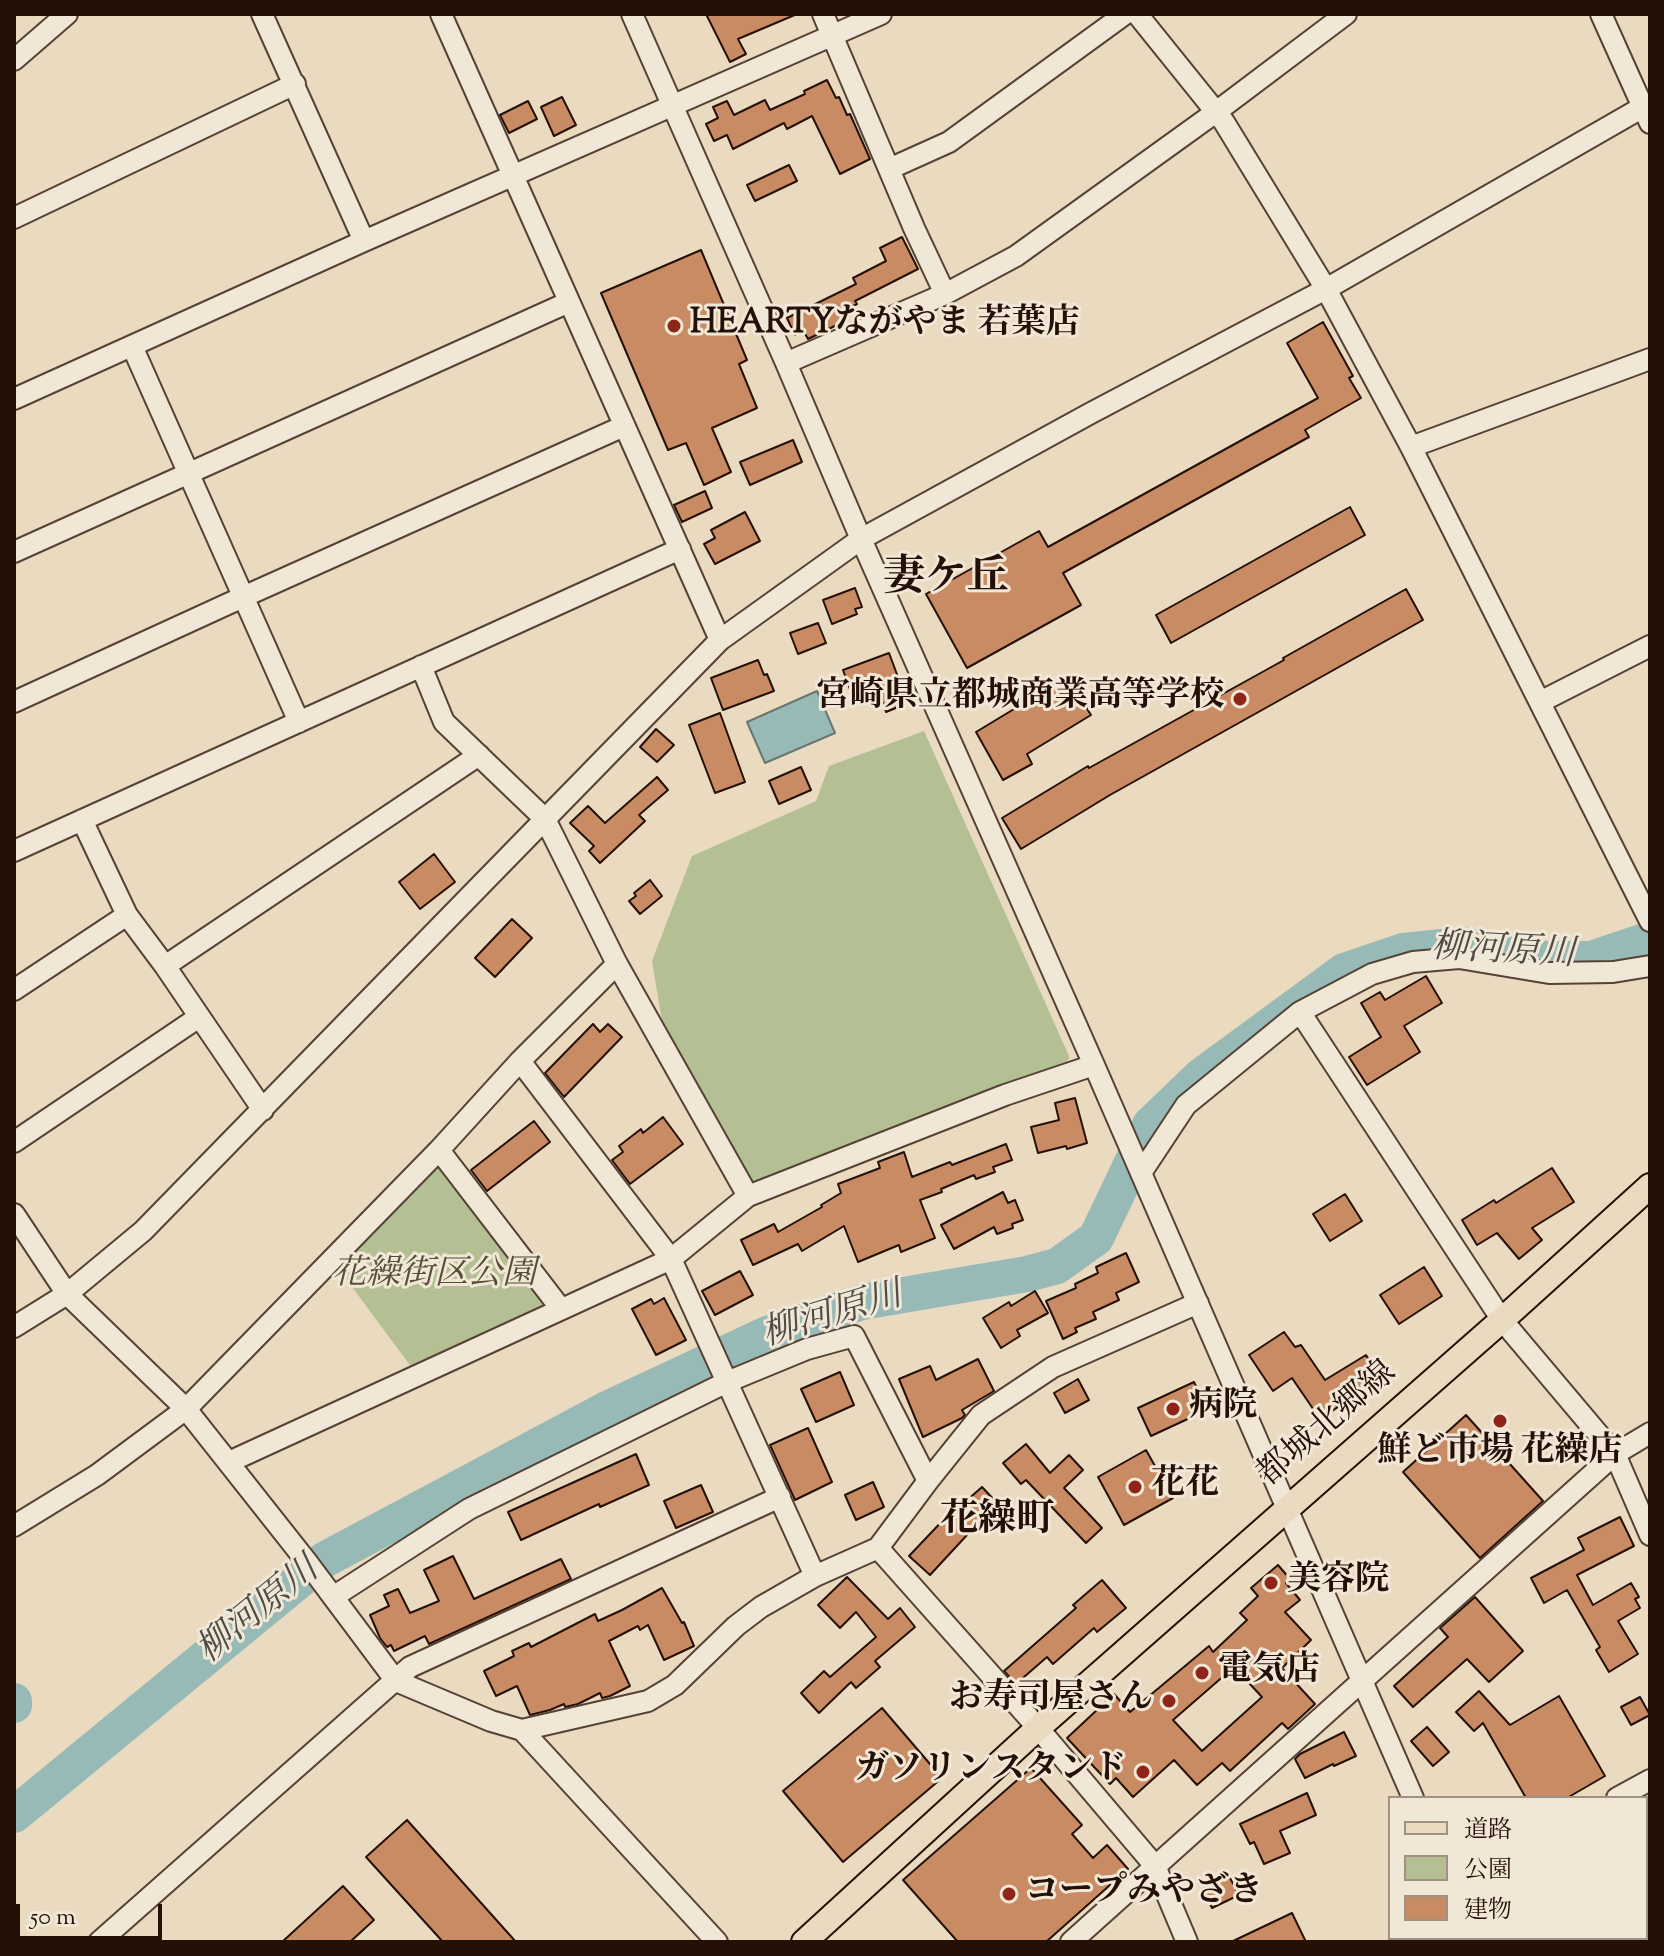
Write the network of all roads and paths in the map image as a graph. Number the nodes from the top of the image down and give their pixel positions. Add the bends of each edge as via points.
1 (67, 14) edge
2 (262, 14) edge
3 (441, 14) edge
4 (632, 14) edge
5 (823, 14) edge
6 (881, 14) edge
7 (1125, 14) edge
8 (1137, 14) edge
9 (1346, 14) edge
10 (1601, 14) edge
11 (833, 36) junction
12 (14, 60) edge
13 (295, 84) junction
14 (672, 106) junction
15 (1648, 111) edge
16 (1216, 112) junction
17 (889, 169) junction
18 (514, 176) junction
19 (14, 218) edge
20 (364, 241) junction
21 (1326, 289) junction
22 (945, 294) junction
23 (569, 302) junction
24 (132, 346) junction
25 (1650, 359) edge
26 (786, 363) junction
27 (14, 399) edge
28 (624, 426) junction
29 (1411, 447) junction
30 (188, 474) junction
31 (861, 539) junction
32 (680, 549) junction
33 (14, 552) edge
34 (243, 597) junction
35 (720, 640) junction
36 (1650, 646) edge
37 (421, 666) junction
38 (14, 702) edge
39 (1540, 702) junction
40 (299, 722) junction
41 (479, 755) junction
42 (545, 819) junction
43 (82, 820) junction
44 (14, 851) edge
45 (127, 915) junction
46 (1650, 921) edge
47 (617, 964) junction
48 (165, 966) junction
49 (1650, 966) edge
50 (14, 990) edge
51 (1300, 1012) junction
52 (199, 1017) junction
53 (520, 1061) junction
54 (1094, 1065) junction
55 (263, 1110) junction
56 (14, 1142) edge
57 (439, 1150) junction
58 (1141, 1173) junction
59 (1650, 1186) edge
60 (748, 1196) junction
61 (14, 1214) edge
62 (671, 1259) junction
63 (67, 1294) junction
64 (1198, 1303) junction
65 (561, 1309) junction
66 (1502, 1320) junction
67 (14, 1327) edge
68 (726, 1378) junction
69 (186, 1409) junction
70 (1650, 1433) edge
71 (1615, 1454) junction
72 (229, 1462) junction
73 (928, 1481) junction
74 (780, 1497) junction
75 (1287, 1508) junction
76 (14, 1526) edge
77 (1650, 1535) edge
78 (878, 1548) junction
79 (815, 1576) junction
80 (330, 1592) junction
81 (396, 1681) junction
82 (1362, 1681) junction
83 (1038, 1728) junction
84 (522, 1730) junction
85 (1650, 1780) edge
86 (1412, 1796) edge
87 (1621, 1796) edge
88 (1155, 1866) junction
89 (99, 1942) edge
90 (717, 1942) edge
91 (804, 1942) edge
92 (1071, 1942) edge
93 (1187, 1942) edge

1 - 12 street
2 - 13 street
3 - 18 street
4 - 14 street
5 - 11 street
6 - 11 street
7 - 17 street via 949,142
8 - 16 street
9 - 16 street
10 - 15 street
11 - 14 street
11 - 17 street
13 - 19 street
13 - 20 street
14 - 18 street
14 - 26 street
15 - 21 street
16 - 21 street
16 - 22 street via 1016,256
17 - 22 street
18 - 20 street
18 - 23 street
20 - 24 street
21 - 29 street
21 - 31 street
22 - 26 street
23 - 28 street
23 - 30 street
24 - 27 street
24 - 30 street
25 - 29 street
26 - 31 street
28 - 32 street
28 - 34 street
29 - 39 street
30 - 33 street
30 - 34 street
31 - 35 street
31 - 54 street
32 - 35 street
32 - 37 street
34 - 38 street
34 - 40 street
35 - 42 street
36 - 39 street
37 - 40 street
37 - 41 street via 444,722
39 - 46 street
40 - 43 street
41 - 42 street
41 - 48 street
42 - 47 street
42 - 55 street
43 - 44 street
43 - 45 street
45 - 48 street
45 - 50 street
47 - 53 street
47 - 60 street
48 - 52 street
49 - 51 street via 1549,973 1459,958 1413,962 1372,974
51 - 58 street via 1186,1105
51 - 66 street
52 - 55 street
52 - 56 street
53 - 57 street
53 - 62 street
54 - 58 street
54 - 60 street
55 - 63 street via 143,1231
57 - 65 street
57 - 69 street
58 - 64 street
59 - 66 main road, 都城北郷線
60 - 62 street
61 - 63 street
62 - 65 street
62 - 68 street
63 - 67 street
63 - 69 street
64 - 73 street via 1053,1367 981,1415
64 - 75 street
65 - 72 street
66 - 71 street
66 - 75 main road, 都城北郷線
68 - 73 street via 854,1336
68 - 74 street
68 - 80 street via 469,1509
69 - 72 street
69 - 76 street via 97,1475
70 - 71 street
71 - 77 street
71 - 82 street
72 - 80 street
73 - 78 street
74 - 79 street
74 - 81 street via 410,1667
75 - 82 street
75 - 83 main road, 都城北郷線
78 - 79 street
78 - 83 street
79 - 84 street via 761,1607 675,1685 648,1701
80 - 81 street
81 - 84 street
81 - 89 street
82 - 86 street
82 - 88 street
83 - 88 street
83 - 91 main road, 都城北郷線
84 - 90 street
85 - 87 street
88 - 92 street
88 - 93 street

